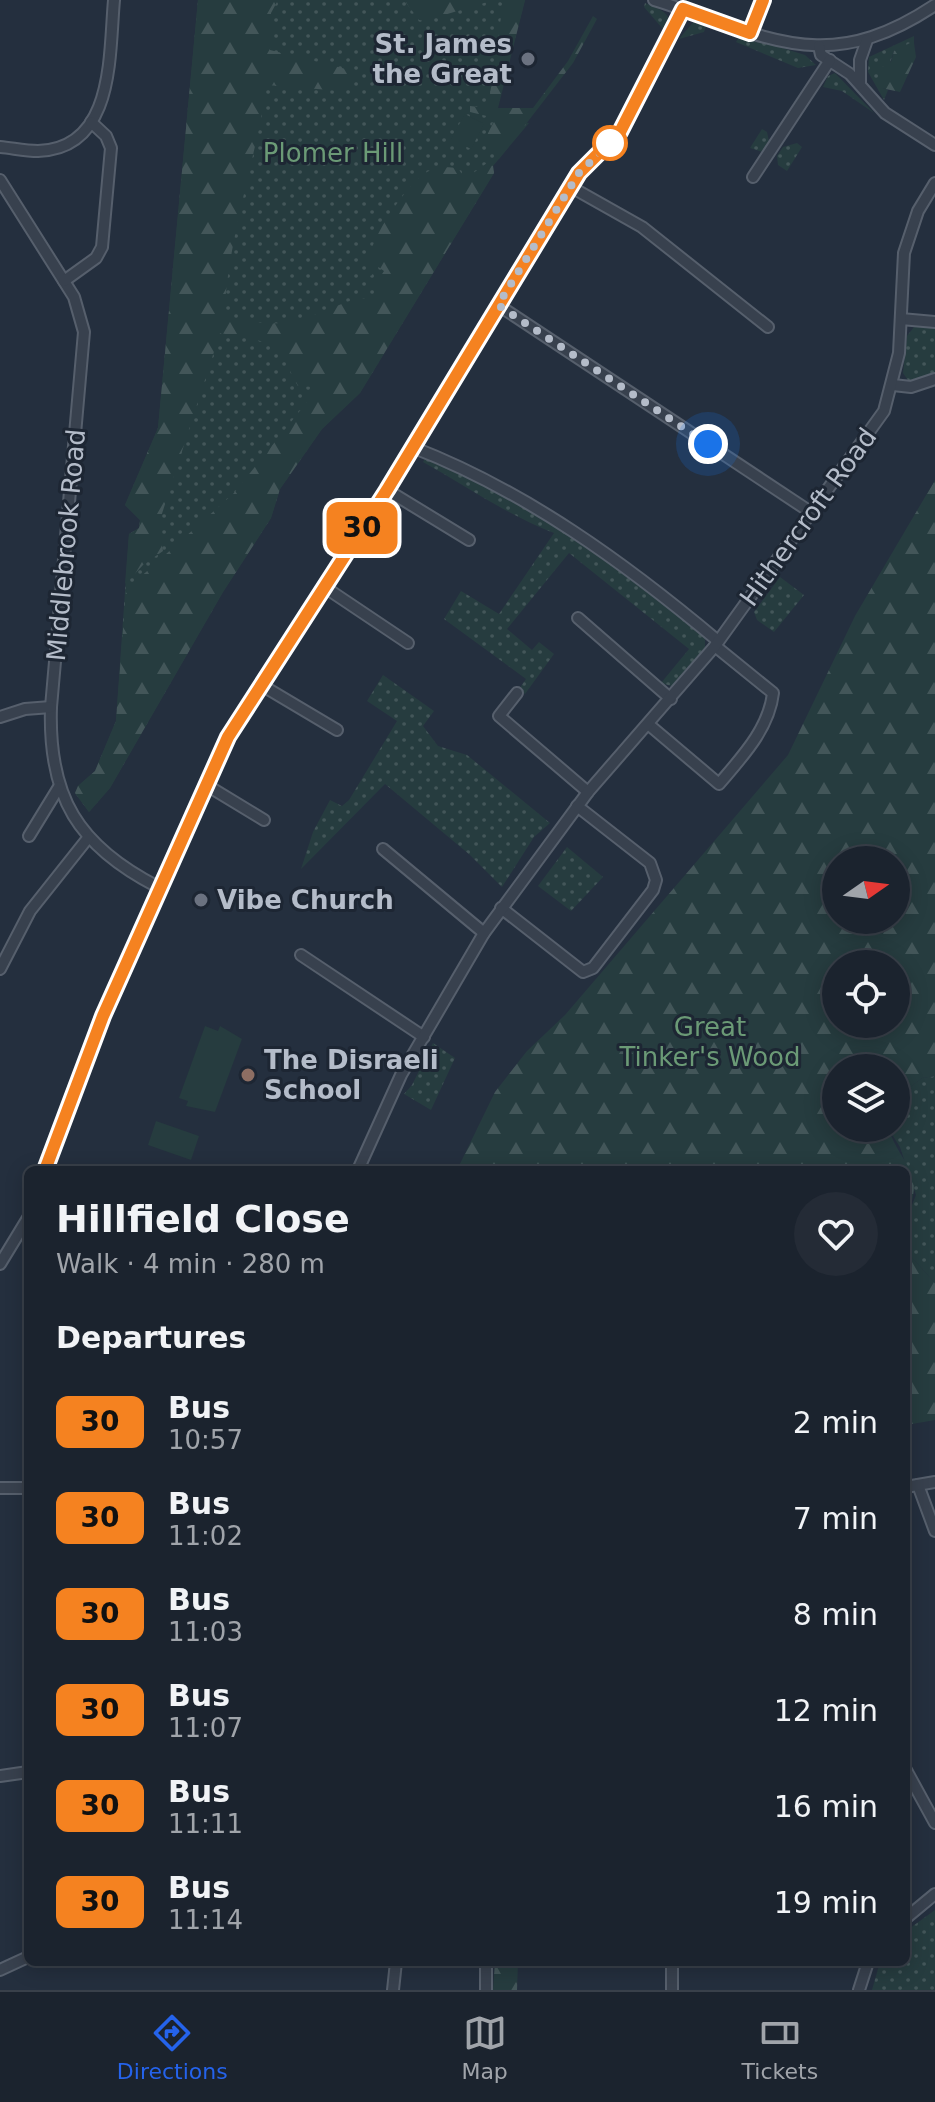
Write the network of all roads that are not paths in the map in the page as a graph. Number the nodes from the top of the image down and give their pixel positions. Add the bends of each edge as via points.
1 (114, 0) edge
2 (654, 0) edge
3 (763, 0) edge
4 (935, 5) edge
5 (683, 9) junction
6 (750, 33) junction
7 (867, 40) junction
8 (819, 46) junction
9 (830, 60) junction
10 (860, 84) junction
11 (91, 122) junction
12 (935, 145) edge
13 (0, 147) edge
14 (753, 177) dead end
15 (0, 180) edge
16 (935, 183) edge
17 (571, 187) junction
18 (64, 281) junction
19 (498, 305) junction
20 (901, 319) junction
21 (935, 322) edge
22 (768, 327) dead end
23 (935, 379) edge
24 (893, 385) junction
25 (412, 447) junction
26 (387, 490) junction
27 (812, 513) junction
28 (469, 540) dead end
29 (323, 586) junction
30 (578, 618) dead end
31 (408, 643) dead end
32 (717, 643) junction
33 (263, 686) junction
34 (517, 693) dead end
35 (671, 699) junction
36 (51, 707) junction
37 (0, 717) edge
38 (648, 724) junction
39 (337, 730) dead end
40 (208, 786) junction
41 (59, 787) junction
42 (588, 792) junction
43 (577, 806) junction
44 (264, 820) dead end
45 (29, 836) dead end
46 (88, 838) junction
47 (383, 849) dead end
48 (158, 887) junction
49 (501, 908) junction
50 (484, 933) junction
51 (301, 955) dead end
52 (1, 963) edge
53 (424, 1037) junction
54 (46, 1166) edge
55 (360, 1166) edge
56 (24, 1225) edge
57 (0, 1264) edge
58 (935, 1482) edge
59 (918, 1485) junction
60 (910, 1486) edge
61 (0, 1488) edge
62 (24, 1488) edge
63 (935, 1531) edge
64 (24, 1773) edge
65 (0, 1776) edge
66 (910, 1777) edge
67 (935, 1823) edge
68 (935, 1894) edge
69 (910, 1915) edge
70 (24, 1959) edge
71 (396, 1966) edge
72 (486, 1966) edge
73 (672, 1966) edge
74 (867, 1966) edge
75 (0, 1970) edge
76 (393, 1990) edge
77 (486, 1990) edge
78 (672, 1990) edge
79 (859, 1990) edge

1 - 11 street via 106,87
2 - 5 street
3 - 6 street
4 - 7 street via 903,26
5 - 6 street
5 - 17 street via 620,132
6 - 8 street
7 - 8 street
7 - 10 street
8 - 9 street
9 - 10 street
9 - 14 street
10 - 12 street via 885,113
11 - 13 street via 73,139 49,149
11 - 18 street via 111,148 102,247 96,258
15 - 18 street, Middlebrook Road
16 - 20 street, Hithercroft Road via 906,245
17 - 19 street
17 - 22 street via 642,227
18 - 36 street, Middlebrook Road via 81,313 84,349
19 - 25 street
19 - 27 street
20 - 21 street
20 - 24 street, Hithercroft Road
23 - 24 street via 911,387
24 - 27 street, Hithercroft Road via 884,411
25 - 26 street
25 - 32 street via 461,466 562,522
26 - 28 street
26 - 29 street
27 - 32 street, Hithercroft Road
29 - 31 street
29 - 33 street
30 - 35 street
32 - 35 street, Hithercroft Road
32 - 38 street via 773,693 744,755 719,784
33 - 39 street
33 - 40 street via 228,737
34 - 42 street via 499,716
35 - 38 street, Hithercroft Road
36 - 37 street
36 - 41 street, Middlebrook Road
38 - 42 street, Hithercroft Road
40 - 44 street
40 - 48 street
41 - 45 street
41 - 46 street, Middlebrook Road
42 - 43 street, Hithercroft Road
43 - 49 street, Hithercroft Road
43 - 49 street via 650,863 656,880 653,890 593,968 583,972
46 - 48 street, Middlebrook Road via 113,861
46 - 52 street via 30,911
47 - 50 street
48 - 54 street
49 - 50 street, Hithercroft Road
50 - 53 street, Hithercroft Road
51 - 53 street
53 - 55 street, Hithercroft Road
56 - 57 street
58 - 59 street
59 - 60 street
59 - 63 street
61 - 62 street
64 - 65 street
66 - 67 street
68 - 69 street
70 - 75 street
71 - 76 street
72 - 77 street
73 - 78 street
74 - 79 street

